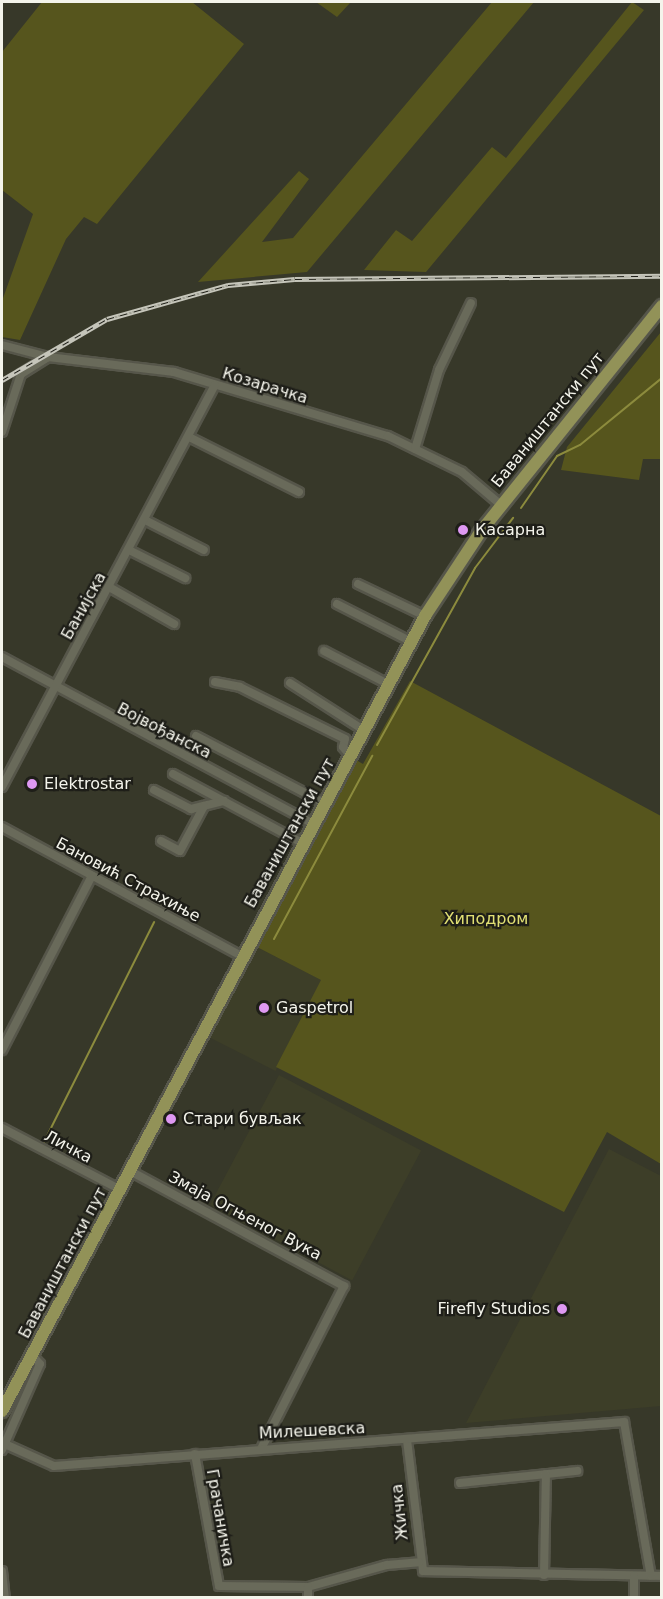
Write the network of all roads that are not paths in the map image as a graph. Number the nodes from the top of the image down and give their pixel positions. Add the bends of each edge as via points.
1 (471, 303) dead end
2 (662, 306) edge
3 (2, 345) edge
4 (48, 357) junction
5 (215, 386) junction
6 (2, 432) edge
7 (189, 437) junction
8 (415, 449) junction
9 (299, 492) dead end
10 (501, 505) junction
11 (145, 520) junction
12 (129, 550) junction
13 (204, 550) dead end
14 (185, 578) dead end
15 (358, 584) dead end
16 (109, 587) junction
17 (337, 604) dead end
18 (425, 616) junction
19 (174, 624) dead end
20 (411, 642) junction
21 (324, 651) dead end
22 (2, 657) edge
23 (215, 682) dead end
24 (290, 683) dead end
25 (390, 685) junction
26 (54, 689) junction
27 (365, 731) junction
28 (196, 736) dead end
29 (351, 757) junction
30 (172, 774) dead end
31 (2, 787) edge
32 (154, 790) dead end
33 (224, 801) junction
34 (326, 804) junction
35 (204, 806) junction
36 (315, 825) junction
37 (2, 827) edge
38 (161, 841) dead end
39 (304, 844) junction
40 (92, 876) junction
41 (242, 957) junction
42 (2, 1050) edge
43 (2, 1128) edge
44 (132, 1172) junction
45 (121, 1190) junction
46 (32, 1355) junction
47 (2, 1411) edge
48 (407, 1440) junction
49 (4, 1447) edge
50 (262, 1447) junction
51 (195, 1454) junction
52 (577, 1471) dead end
53 (546, 1474) junction
54 (460, 1483) dead end
55 (419, 1562) junction
56 (2, 1571) edge
57 (544, 1575) junction
58 (634, 1576) junction
59 (651, 1576) junction
60 (662, 1576) edge
61 (308, 1587) junction
62 (5, 1598) edge
63 (308, 1598) edge
64 (633, 1598) edge

1 - 8 street via 440,370
2 - 10 main road, Баваништански пут
3 - 4 street, Козарачка
4 - 5 street, Козарачка via 174,372
4 - 6 street via 21,374
5 - 7 street, Банијска
5 - 8 street, Козарачка
7 - 9 street
7 - 11 street, Банијска
8 - 10 street, Козарачка via 462,472
10 - 18 main road, Баваништански пут
11 - 12 street, Банијска
11 - 13 street
12 - 14 street
12 - 16 street, Банијска
15 - 18 street
16 - 19 street
16 - 26 street, Банијска
17 - 20 street
18 - 20 main road, Баваништански пут
20 - 25 main road, Баваништански пут
21 - 25 street
22 - 26 street, Војвођанска
23 - 29 street via 240,687 345,739 343,747
24 - 27 street
25 - 27 main road, Баваништански пут
26 - 31 street, Банијска
26 - 36 street, Војвођанска
27 - 29 main road, Баваништански пут
28 - 34 street
29 - 34 main road, Баваништански пут
30 - 33 street
32 - 35 street via 191,809
33 - 35 street
33 - 39 street
34 - 36 main road, Баваништански пут
35 - 38 street via 180,851
36 - 39 main road, Баваништански пут
37 - 40 street, Бановић Страхиње
39 - 41 main road, Баваништански пут
40 - 41 street, Бановић Страхиње
40 - 42 street
41 - 44 main road, Баваништански пут
43 - 45 street, Личка
44 - 45 main road, Баваништански пут
44 - 50 street, Змаја Огњеног Вука via 344,1286
45 - 46 main road, Баваништански пут
46 - 47 main road, Баваништански пут
46 - 49 street via 40,1364
48 - 50 street, Милешевска
48 - 55 street, Жичка
48 - 59 street, Милешевска via 624,1422
49 - 51 street, Милешевска via 54,1466
50 - 51 street, Милешевска
51 - 61 street, Грачаничка via 219,1586
52 - 53 street
53 - 54 street
53 - 57 street
55 - 57 street, Жичка via 432,1575
55 - 61 street via 387,1564
56 - 62 street
57 - 58 street
58 - 59 street
58 - 64 street
59 - 60 street
61 - 63 street

